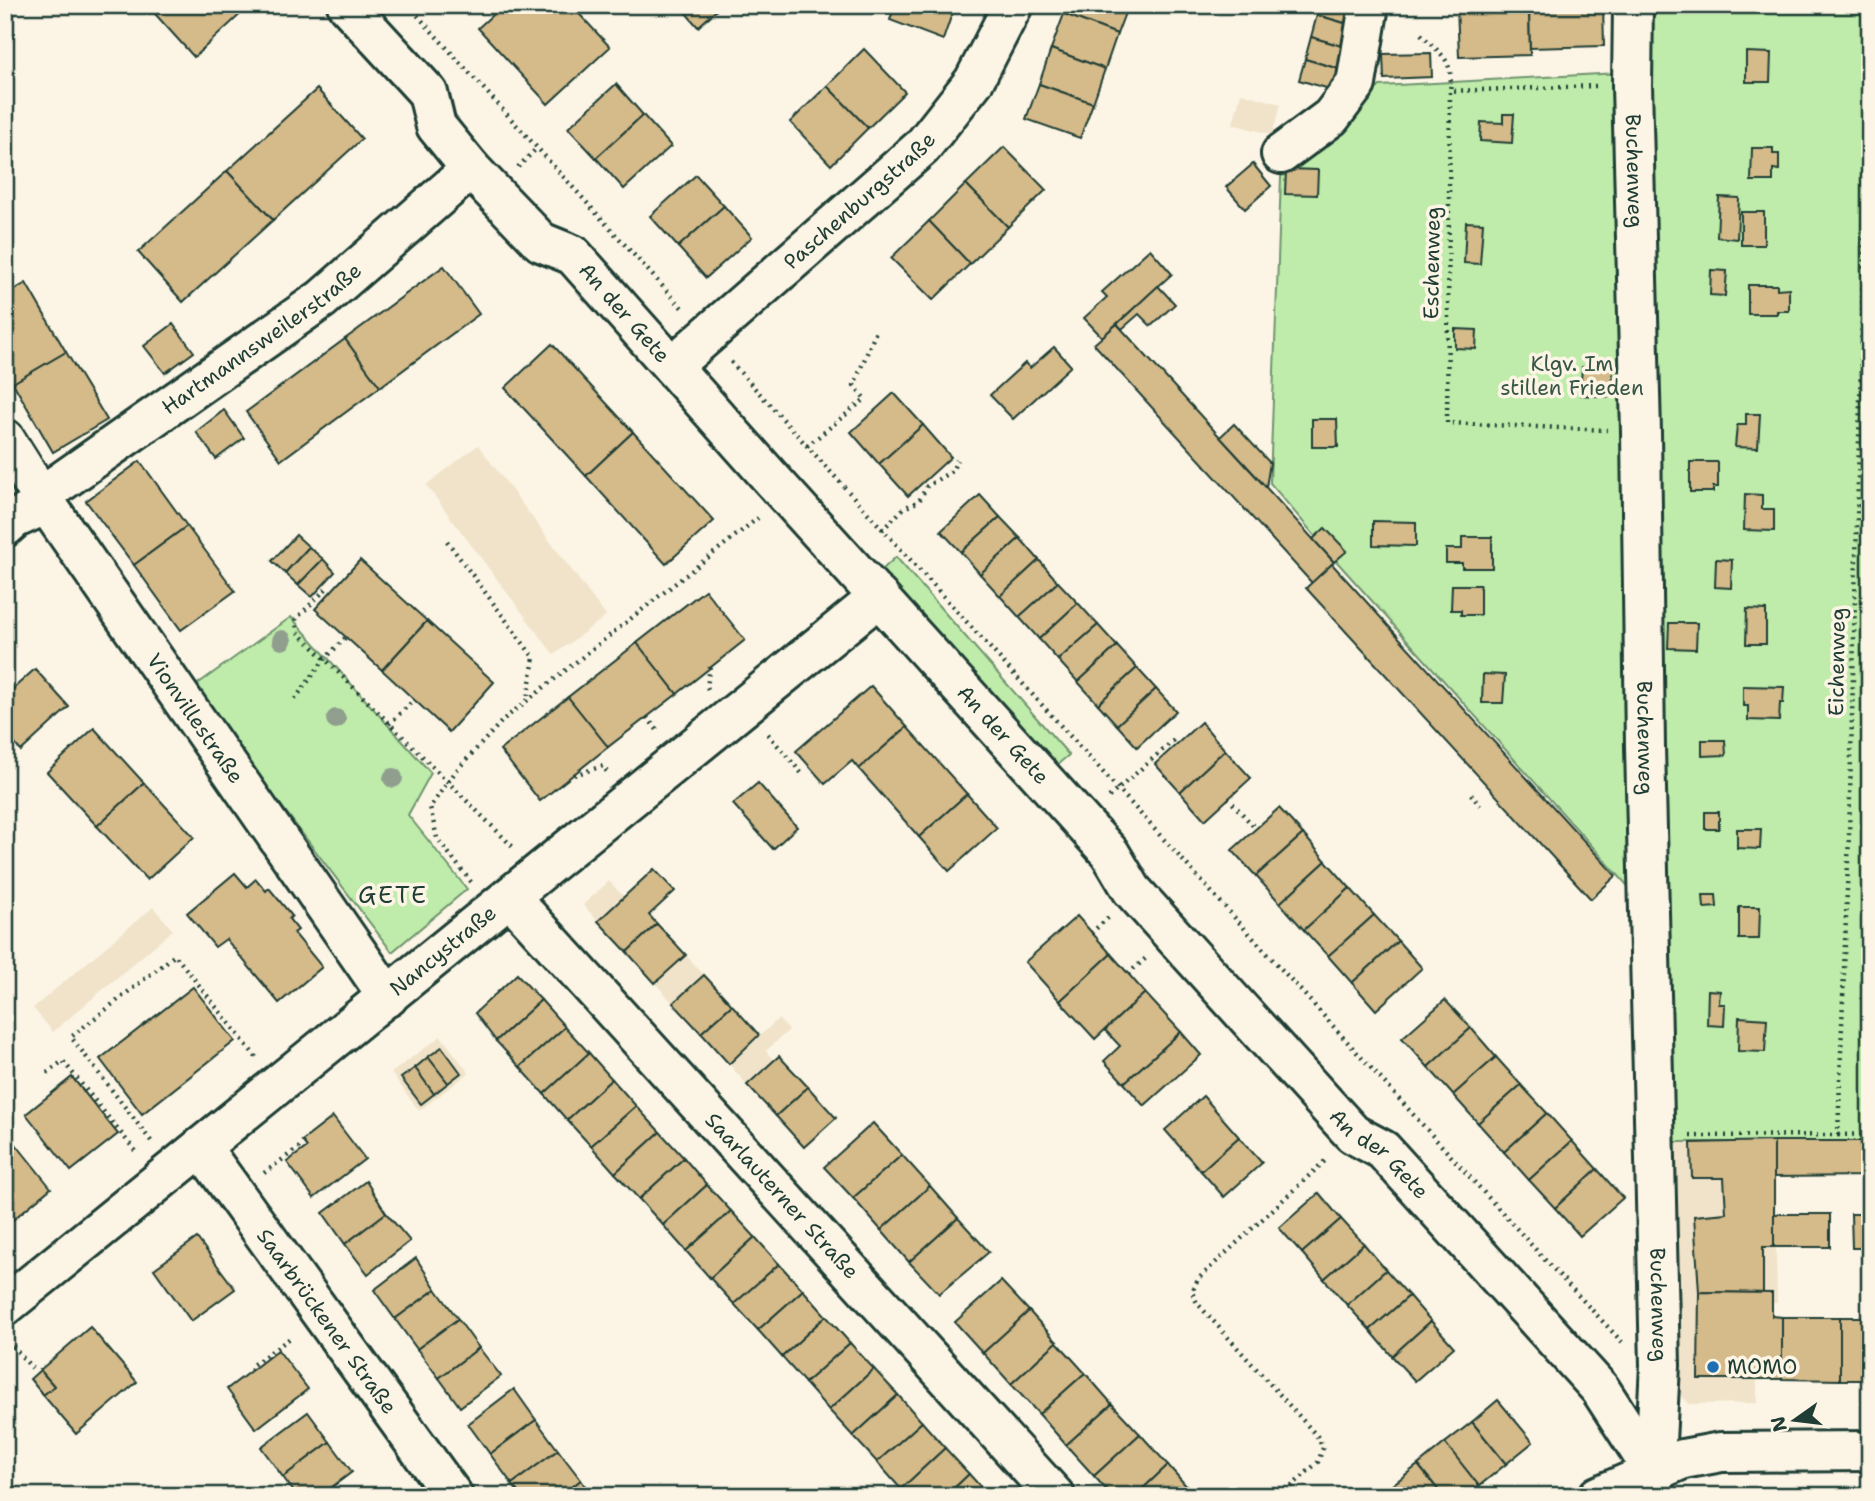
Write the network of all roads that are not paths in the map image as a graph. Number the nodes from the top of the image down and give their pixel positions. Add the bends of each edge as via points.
1 (348, 5) edge
2 (1013, 5) edge
3 (1369, 5) edge
4 (1633, 5) edge
5 (1281, 154) dead end
6 (471, 169) junction
7 (672, 366) junction
8 (5, 439) edge
9 (44, 500) junction
10 (5, 527) edge
11 (879, 597) junction
12 (501, 904) junction
13 (388, 997) junction
14 (178, 1166) junction
15 (5, 1306) edge
16 (1870, 1451) edge
17 (1654, 1483) edge
18 (453, 1496) edge
19 (1055, 1496) edge
20 (1598, 1496) edge

1 - 6 street, An der Gete via 428,93 436,126
2 - 7 street, Paschenburgstraße via 974,81 922,147
3 - 5 street via 1356,83 1331,117
4 - 17 street, Buchenweg via 1659,1381
6 - 7 street, An der Gete via 541,242 573,255
6 - 9 street, Hartmannsweilerstraße via 322,299
7 - 11 street, An der Gete
8 - 9 street, Vionvillestraße
9 - 10 street, Hartmannsweilerstraße
9 - 13 street, Vionvillestraße
11 - 12 street, Nancystraße
11 - 17 street, An der Gete via 1110,853 1132,890 1353,1134 1383,1150 1600,1389
12 - 13 street, Nancystraße
12 - 19 street, Saarlauterner Straße
13 - 14 street, Nancystraße
14 - 15 street, Nancystraße
14 - 18 street, Saarbrückener Straße via 235,1194
16 - 17 street via 1721,1452 1683,1459
17 - 20 street

